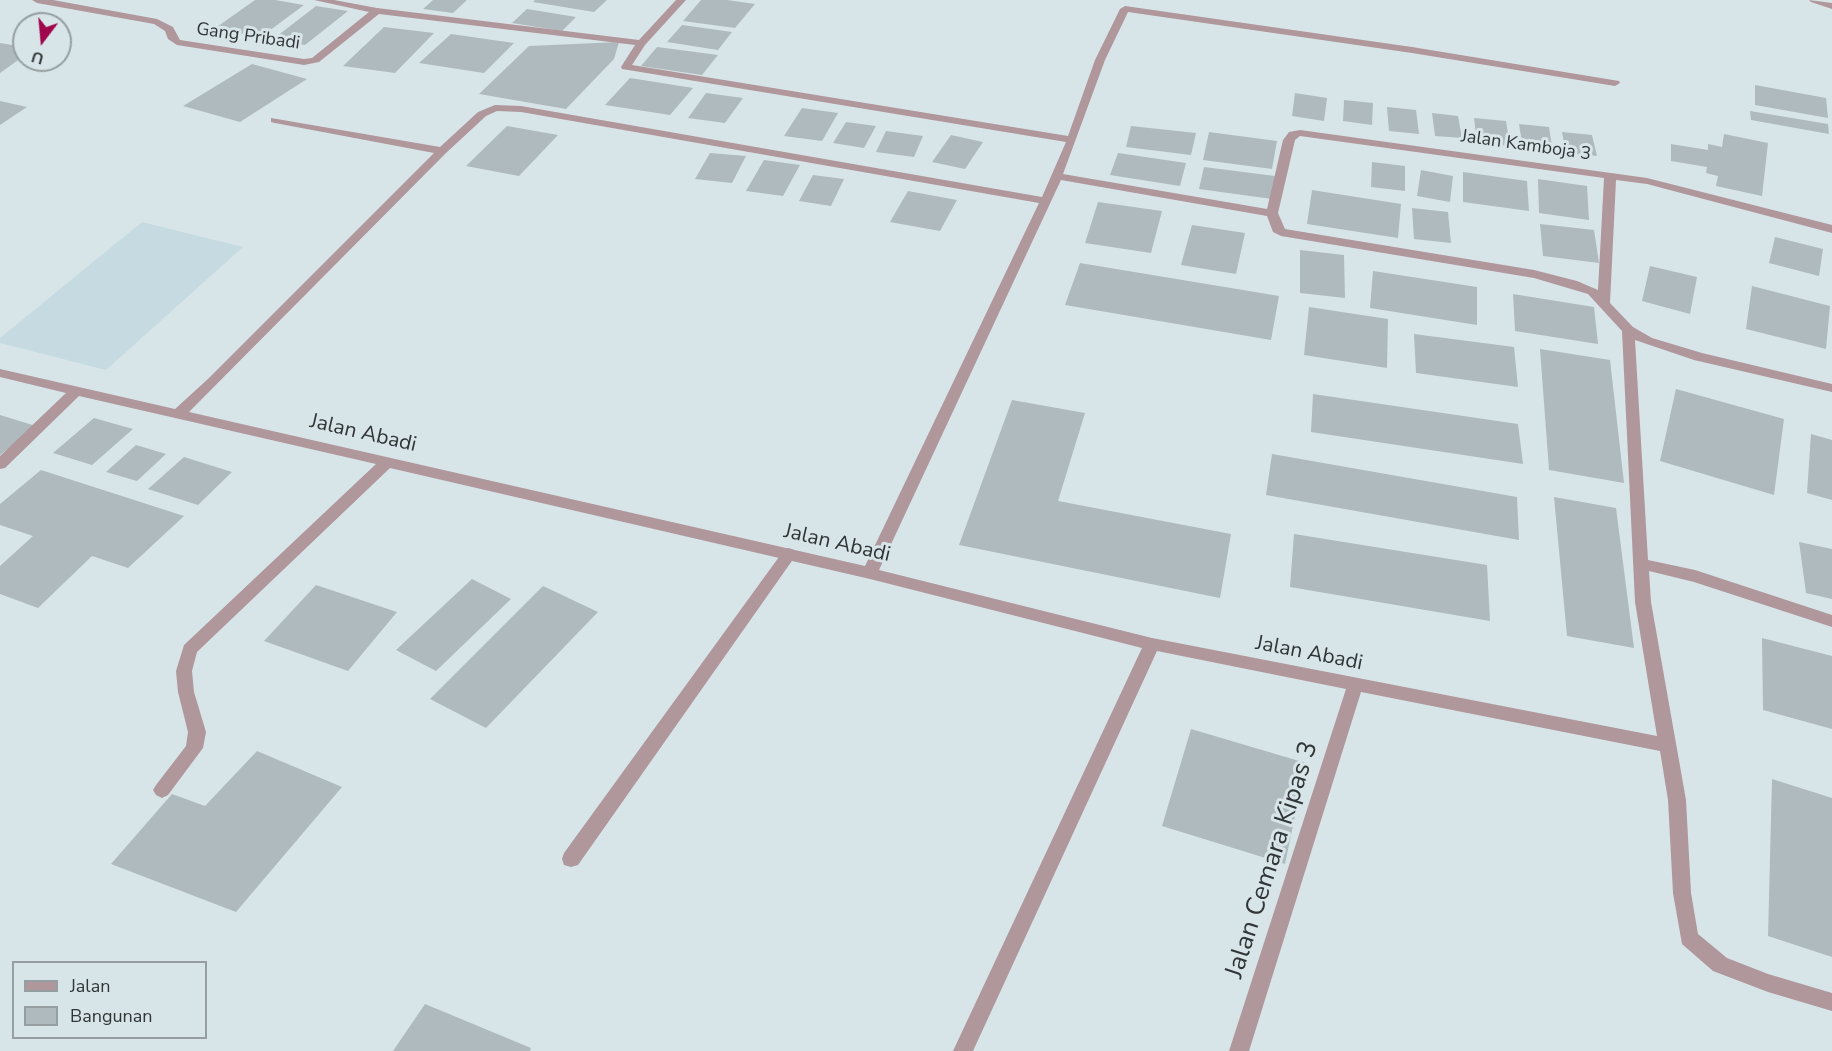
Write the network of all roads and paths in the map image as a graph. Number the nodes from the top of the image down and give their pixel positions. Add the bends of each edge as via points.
1 (38, 0) edge
2 (319, 0) edge
3 (681, 0) edge
4 (1814, 0) edge
5 (1832, 6) edge
6 (377, 11) junction
7 (641, 43) junction
8 (1615, 83) dead end
9 (275, 120) dead end
10 (1072, 140) junction
11 (442, 151) junction
12 (1057, 176) junction
13 (1610, 176) junction
14 (1046, 201) junction
15 (1272, 213) junction
16 (1832, 229) edge
17 (1604, 302) junction
18 (1628, 330) junction
19 (0, 373) edge
20 (1832, 388) edge
21 (77, 390) junction
22 (179, 412) junction
23 (388, 461) junction
24 (0, 464) edge
25 (789, 554) junction
26 (1642, 564) junction
27 (870, 573) junction
28 (1832, 621) edge
29 (1152, 644) junction
30 (1355, 685) junction
31 (1666, 745) junction
32 (162, 790) dead end
33 (571, 859) dead end
34 (1832, 1002) edge
35 (963, 1051) edge
36 (1239, 1051) edge

1 - 6 street, Gang Pribadi via 157,22 169,29 177,42 304,62 315,60
2 - 6 street
3 - 7 street
4 - 5 street
6 - 7 street
7 - 10 street via 626,67
8 - 10 street via 1125,9 1100,60
9 - 11 street
10 - 12 street
11 - 14 street via 482,114 507,107
11 - 22 street
12 - 14 street
12 - 15 street
13 - 15 street, Jalan Kamboja 3 via 1300,133 1289,140
13 - 16 street, Jalan Kamboja 3 via 1677,187
13 - 17 street
14 - 27 street
15 - 17 street via 1277,229 1290,234 1534,274 1592,291
17 - 18 street
18 - 20 street via 1647,341 1698,357
18 - 26 street
19 - 21 street, Jalan Abadi
21 - 22 street, Jalan Abadi
21 - 24 street
22 - 23 street, Jalan Abadi
23 - 25 street, Jalan Abadi
23 - 32 street via 190,649 184,671 197,732 194,748
25 - 27 street, Jalan Abadi
25 - 33 street
26 - 28 street via 1695,576
26 - 31 street via 1643,602 1662,699
27 - 29 street, Jalan Abadi
29 - 30 street, Jalan Abadi
29 - 35 street
30 - 31 street, Jalan Abadi
30 - 36 street, Jalan Cemara Kipas 3
31 - 34 street via 1677,801 1682,893 1689,938 1720,965

